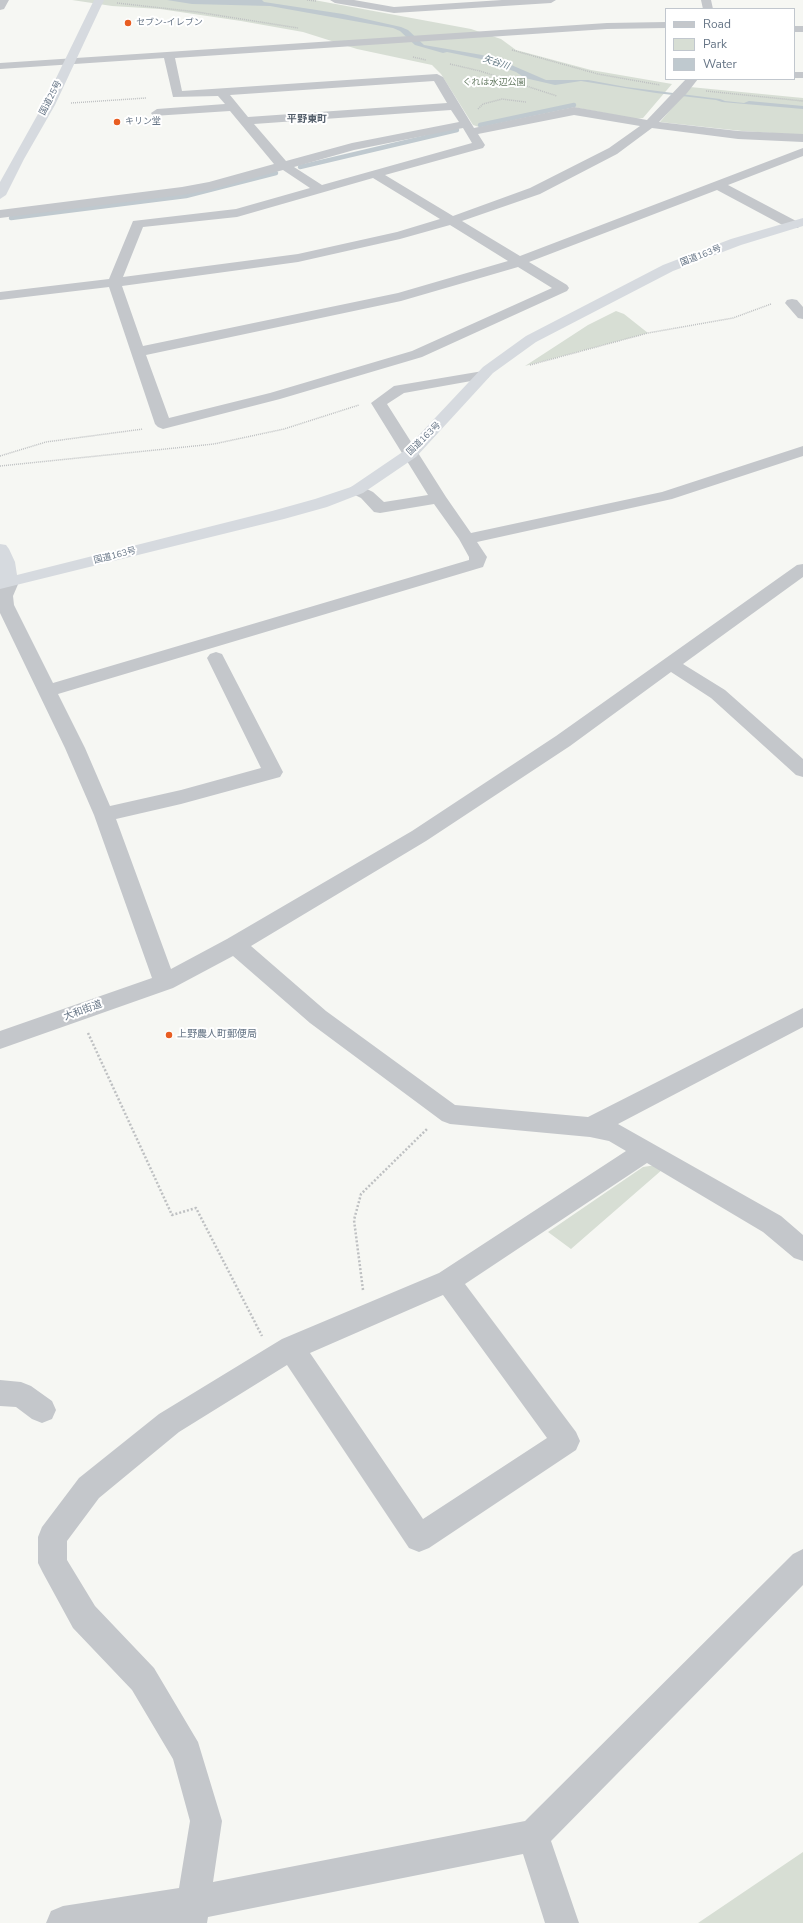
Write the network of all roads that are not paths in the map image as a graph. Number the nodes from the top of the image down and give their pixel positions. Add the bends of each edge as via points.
1 (4, 0) edge
2 (99, 0) edge
3 (335, 0) edge
4 (551, 0) edge
5 (0, 7) edge
6 (665, 25) edge
7 (169, 55) junction
8 (70, 62) junction
9 (0, 66) edge
10 (691, 80) edge
11 (221, 92) junction
12 (180, 95) junction
13 (455, 106) junction
14 (234, 107) junction
15 (157, 113) dead end
16 (186, 116) junction
17 (245, 121) junction
18 (653, 122) junction
19 (468, 128) junction
20 (803, 138) edge
21 (803, 152) edge
22 (284, 166) junction
23 (375, 174) junction
24 (718, 185) junction
25 (320, 189) junction
26 (0, 195) edge
27 (0, 214) edge
28 (453, 220) junction
29 (798, 223) edge
30 (520, 261) junction
31 (114, 283) junction
32 (0, 296) edge
33 (792, 303) road end
34 (803, 315) edge
35 (138, 352) junction
36 (483, 375) junction
37 (803, 451) edge
38 (410, 454) junction
39 (357, 490) junction
40 (438, 498) junction
41 (468, 539) junction
42 (0, 549) edge
43 (803, 568) edge
44 (5, 583) edge
45 (216, 658) dead end
46 (671, 664) junction
47 (48, 691) junction
48 (803, 770) edge
49 (104, 815) junction
50 (235, 945) junction
51 (165, 982) junction
52 (803, 1017) edge
53 (0, 1040) edge
54 (590, 1127) junction
55 (646, 1151) junction
56 (803, 1250) edge
57 (448, 1281) junction
58 (282, 1353) junction
59 (0, 1393) edge
60 (42, 1410) dead end
61 (803, 1564) edge
62 (533, 1836) junction
63 (191, 1913) edge
64 (63, 1923) edge
65 (562, 1923) edge

1 - 5 street
2 - 8 highway, 国道25号
3 - 4 street via 394,10
6 - 7 street via 469,34
7 - 8 street
7 - 12 street
8 - 9 street
8 - 26 highway, 国道25号
10 - 18 street
11 - 12 street
11 - 13 street via 437,77
11 - 14 street
12 - 16 street
13 - 17 street
13 - 19 street
14 - 16 street
14 - 17 street
15 - 16 street
17 - 22 street
18 - 19 street via 574,110
18 - 20 street via 738,135
18 - 28 street via 613,151 535,191
19 - 22 street via 352,147
19 - 23 street via 479,145
21 - 24 street
22 - 25 street
22 - 27 street via 182,191
23 - 25 street
23 - 28 street
24 - 29 street
24 - 30 street
25 - 31 street via 237,213 138,224
28 - 30 street
28 - 31 street via 298,258
29 - 36 highway, 国道163号 via 736,242 668,268 531,339
30 - 35 street via 401,297
30 - 35 street via 562,288 417,354 275,396 163,424
31 - 32 street
31 - 35 street
33 - 34 street
36 - 38 highway, 国道163号
36 - 38 street via 399,389 379,403
37 - 41 street via 666,496
38 - 39 highway, 国道163号
38 - 40 street
39 - 40 street via 367,495 380,508
39 - 44 highway, 国道163号 via 278,515
40 - 41 street
41 - 47 street via 478,557 477,563
42 - 44 highway via 6,562
43 - 46 street, 大和街道
44 - 47 street via 5,605
45 - 49 street via 273,772
46 - 48 street via 718,694
46 - 50 street, 大和街道 via 563,741 419,836
47 - 49 street
49 - 51 street
50 - 51 street, 大和街道
50 - 54 street via 318,1017 450,1114
51 - 53 street, 大和街道
52 - 54 street
54 - 55 street via 615,1133
55 - 56 street via 772,1224
55 - 57 street
57 - 58 street
57 - 58 street via 566,1440 418,1538
58 - 63 street via 169,1423 89,1488 52,1537 53,1563 84,1617 143,1679 187,1753 206,1821
59 - 60 street via 20,1395
61 - 62 street
62 - 63 street
62 - 65 street
63 - 64 street

